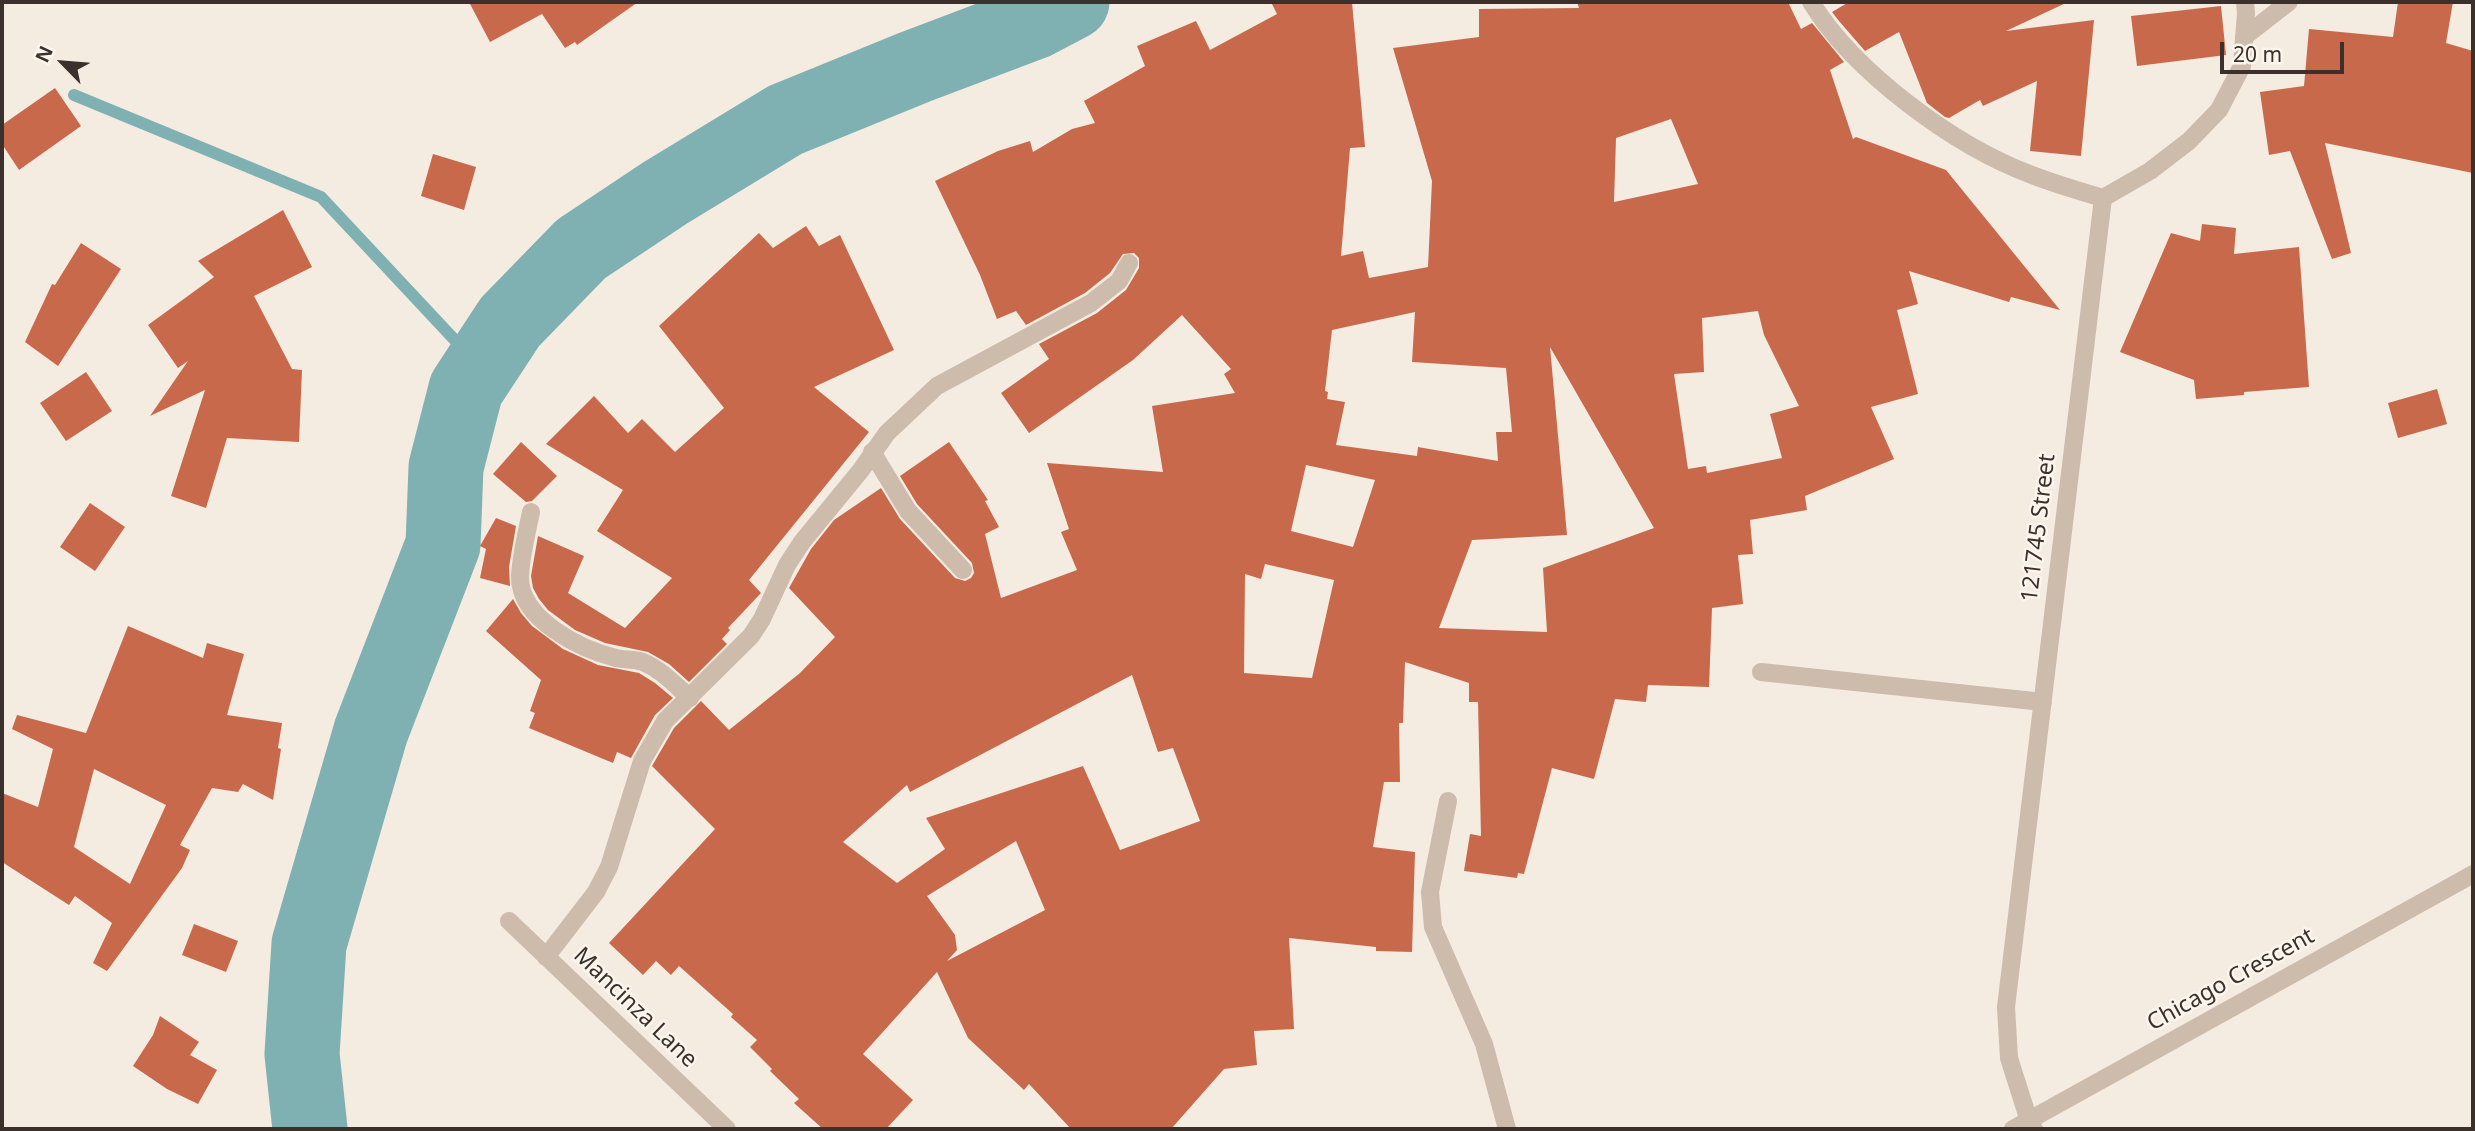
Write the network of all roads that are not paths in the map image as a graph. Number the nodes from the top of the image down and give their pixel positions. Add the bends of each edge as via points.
1 (1811, 2) edge
2 (2245, 2) edge
3 (2289, 2) edge
4 (2244, 37) junction
5 (2103, 198) junction
6 (1129, 263) dead end
7 (872, 452) junction
8 (531, 512) dead end
9 (963, 570) dead end
10 (1761, 672) dead end
11 (690, 698) junction
12 (2043, 702) junction
13 (1448, 802) dead end
14 (2473, 874) edge
15 (509, 921) dead end
16 (546, 957) junction
17 (2025, 1126) edge
18 (727, 1129) edge
19 (1507, 1129) edge

1 - 5 street via 1858,61 1964,143 2030,175
2 - 4 street
3 - 4 street
4 - 5 street via 2242,66 2219,110 2150,171
5 - 12 street, 121745 Street
6 - 7 street via 1119,281 1091,303 937,386
7 - 9 street via 908,511
7 - 11 street via 802,542 751,636
8 - 11 street via 520,578 527,605 555,630 588,649 641,661 661,672
10 - 12 street
11 - 16 street via 665,721 642,761 609,867 596,891
12 - 17 street, 121745 Street via 2006,1007 2009,1058
13 - 19 street via 1430,892 1433,927 1484,1044
14 - 17 street, Chicago Crescent
15 - 16 street, Mancinza Lane
16 - 18 street, Mancinza Lane

